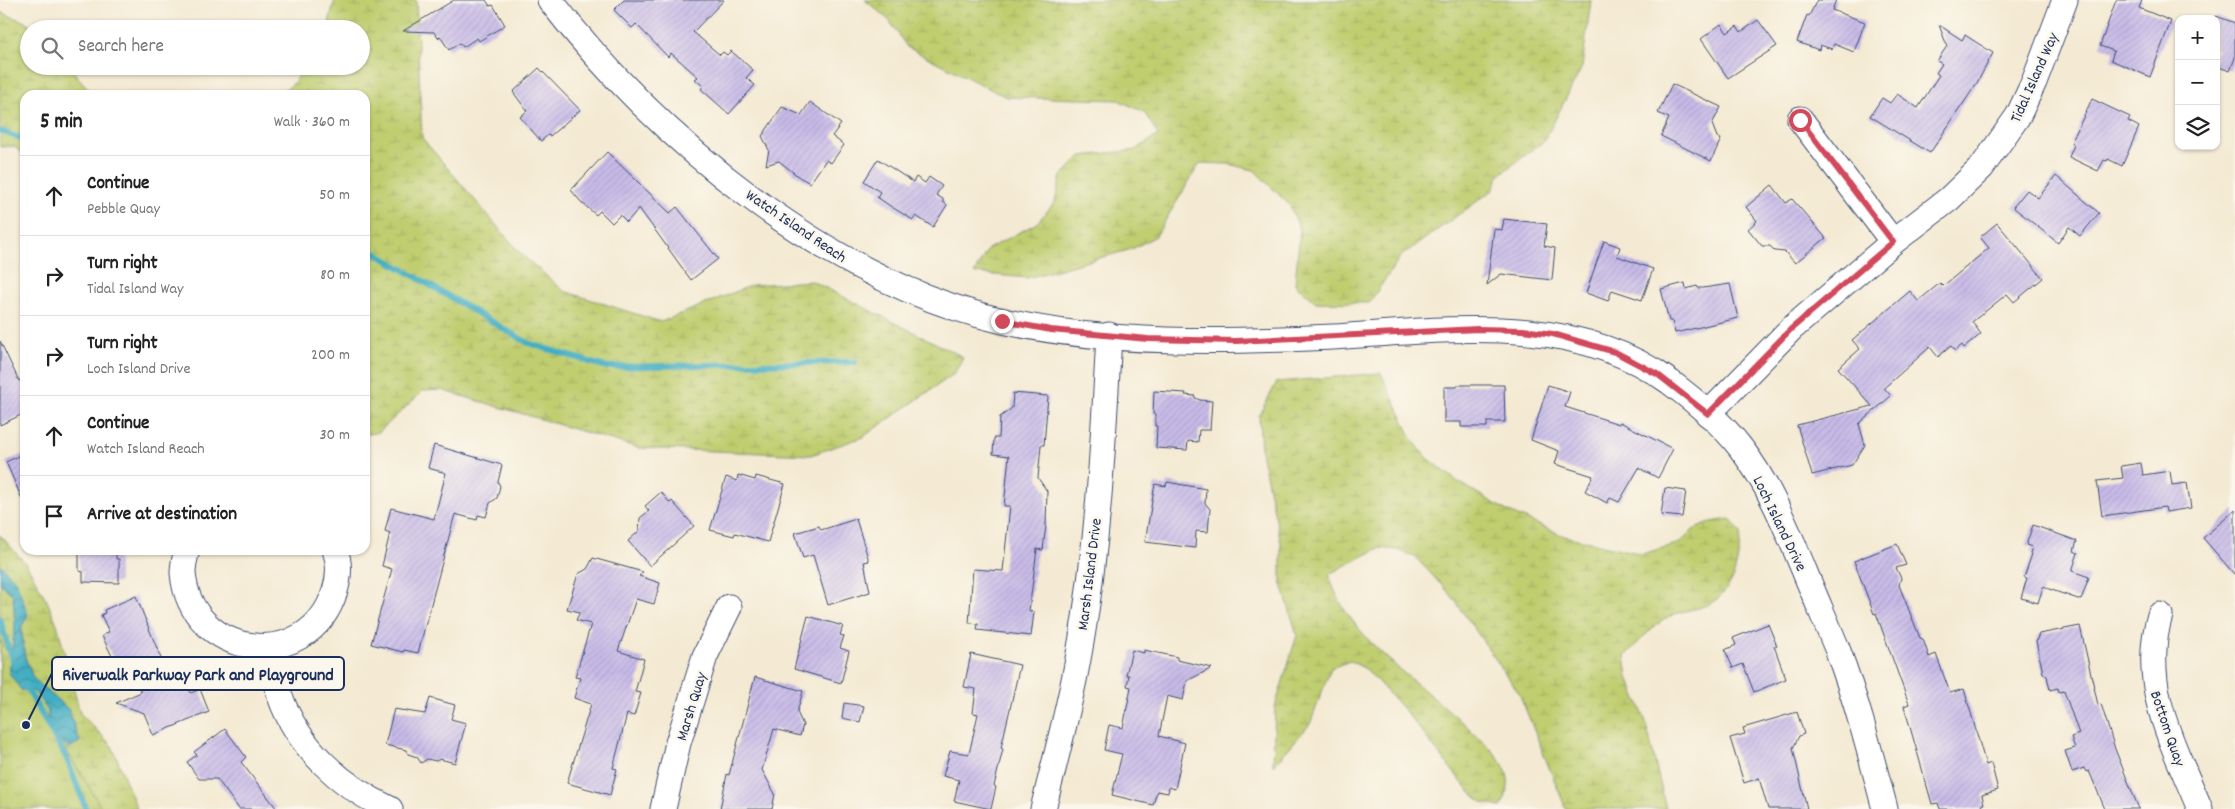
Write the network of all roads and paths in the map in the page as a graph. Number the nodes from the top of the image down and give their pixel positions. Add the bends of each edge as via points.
1 (550, 0) edge
2 (2065, 0) edge
3 (1800, 120) dead end
4 (1893, 242) junction
5 (1109, 335) junction
6 (1708, 414) junction
7 (185, 555) edge
8 (336, 555) edge
9 (728, 607) dead end
10 (2160, 615) dead end
11 (274, 647) junction
12 (390, 809) edge
13 (663, 809) edge
14 (1043, 809) edge
15 (1885, 809) edge
16 (2200, 809) edge

1 - 5 street, Watch Island Reach via 580,39 668,128 783,220 834,252 943,304 1002,321 1051,330
2 - 4 street, Tidal Island Way via 2018,116 1992,154 1948,199
3 - 4 street
4 - 6 street, Tidal Island Way via 1791,329
5 - 6 street, Loch Island Drive via 1236,341 1478,329 1523,330 1553,334 1615,352 1657,374
5 - 14 street, Marsh Island Drive via 1090,578 1074,678
6 - 15 street, Loch Island Drive via 1738,444 1781,514 1839,654
7 - 11 street via 183,572 188,598 202,620 222,638 247,647
8 - 11 street via 338,580 331,604 317,624 297,639
9 - 13 street, Marsh Quay via 705,656 678,743
10 - 16 street, Bottom Quay via 2153,656 2156,698
11 - 12 street via 280,696 291,721 310,749 346,784

